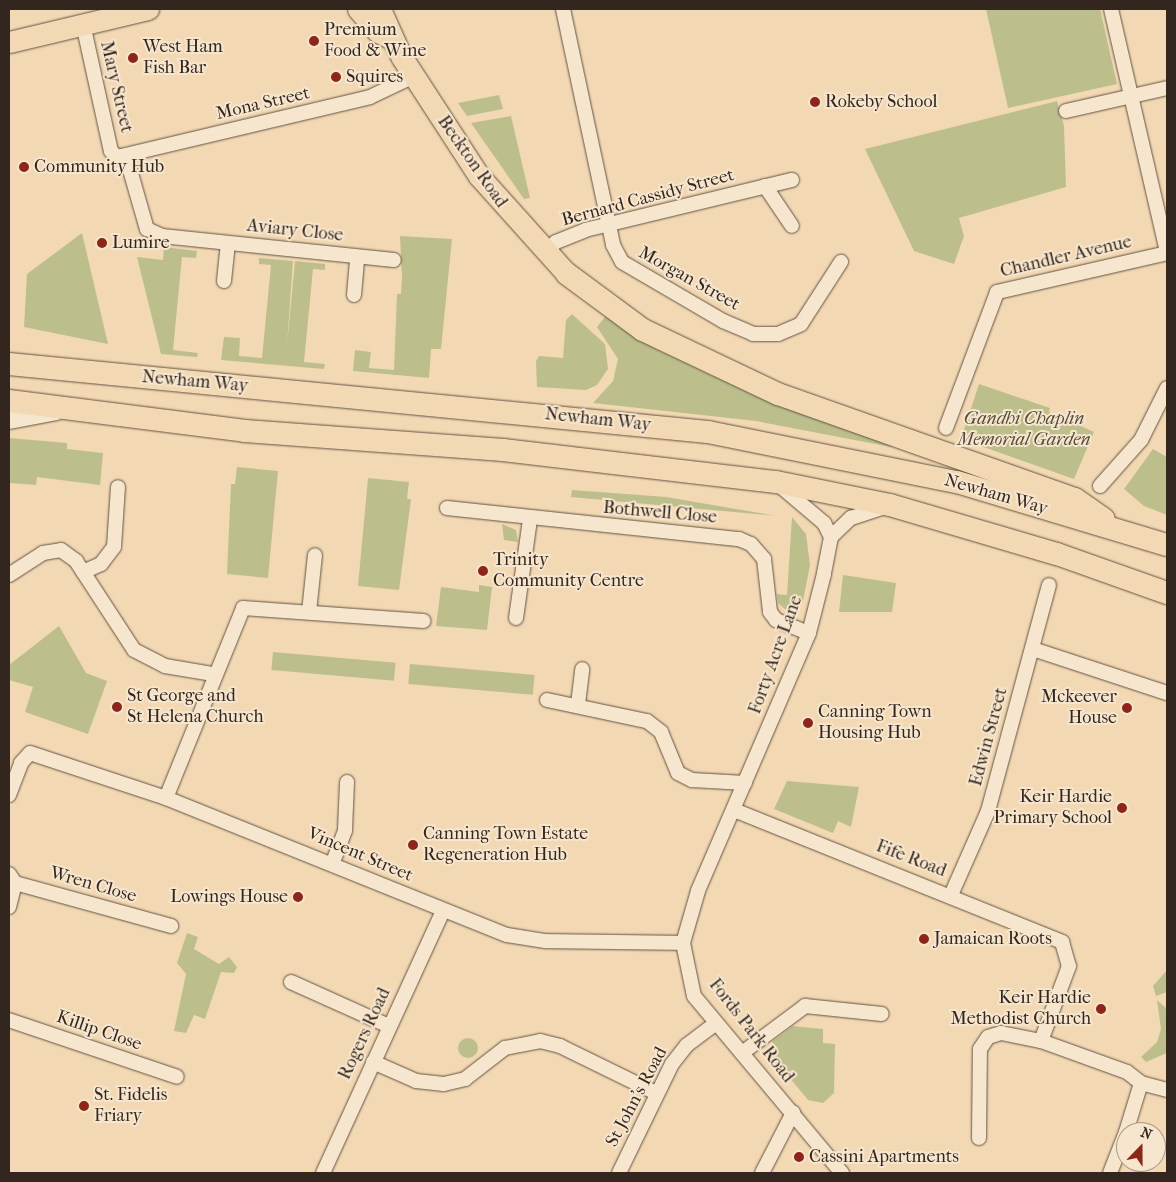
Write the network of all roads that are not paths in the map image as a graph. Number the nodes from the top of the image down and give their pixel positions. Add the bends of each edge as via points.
1 (148, 9) edge
2 (358, 9) edge
3 (380, 9) edge
4 (563, 9) edge
5 (1111, 9) edge
6 (83, 24) junction
7 (392, 39) junction
8 (9, 42) edge
9 (414, 76) junction
10 (1167, 88) edge
11 (1132, 96) junction
12 (1066, 111) dead end
13 (122, 156) junction
14 (792, 180) dead end
15 (765, 186) junction
16 (610, 223) junction
17 (792, 226) dead end
18 (228, 243) junction
19 (1167, 252) edge
20 (544, 253) junction
21 (357, 256) junction
22 (394, 260) dead end
23 (841, 262) dead end
24 (567, 274) joint
25 (224, 282) dead end
26 (354, 295) dead end
27 (12, 365) edge
28 (9, 388) edge
29 (1166, 394) edge
30 (9, 402) edge
31 (73, 408) junction
32 (9, 420) edge
33 (946, 428) dead end
34 (776, 482) junction
35 (1100, 486) dead end
36 (118, 487) dead end
37 (890, 505) junction
38 (447, 508) dead end
39 (530, 520) junction
40 (1116, 526) junction
41 (831, 537) junction
42 (1167, 545) edge
43 (315, 555) dead end
44 (83, 572) junction
45 (9, 576) edge
46 (1050, 585) dead end
47 (1167, 593) edge
48 (309, 612) junction
49 (516, 618) dead end
50 (424, 621) dead end
51 (809, 633) junction
52 (1032, 649) junction
53 (582, 669) dead end
54 (213, 674) junction
55 (1167, 692) edge
56 (546, 700) dead end
57 (578, 704) junction
58 (348, 782) dead end
59 (745, 783) junction
60 (9, 795) edge
61 (166, 798) junction
62 (734, 810) junction
63 (333, 862) junction
64 (12, 878) edge
65 (951, 895) junction
66 (9, 908) edge
67 (443, 911) junction
68 (171, 926) dead end
69 (683, 943) junction
70 (291, 982) dead end
71 (882, 1014) dead end
72 (9, 1020) edge
73 (716, 1023) junction
74 (389, 1026) junction
75 (1041, 1041) junction
76 (742, 1053) junction
77 (372, 1062) junction
78 (177, 1077) dead end
79 (1141, 1083) junction
80 (1167, 1090) edge
81 (656, 1092) junction
82 (792, 1114) junction
83 (1129, 1122) edge
84 (979, 1138) dead end
85 (1116, 1158) edge
86 (323, 1173) edge
87 (619, 1173) edge
88 (762, 1173) edge
89 (842, 1173) edge
90 (1110, 1173) edge

1 - 6 main road
2 - 7 main road, Beckton Road via 378,32
3 - 7 main road, Beckton Road
4 - 16 street, Morgan Street
5 - 11 street
6 - 8 main road
6 - 13 street, Mary Street via 112,151
7 - 9 main road, Beckton Road
9 - 13 street, Mona Street via 370,97
9 - 20 main road, Beckton Road via 479,176
10 - 11 street
11 - 12 street
11 - 19 street
13 - 18 street, Aviary Close via 146,229 162,236
14 - 15 street, Bernard Cassidy Street
15 - 16 street, Bernard Cassidy Street
15 - 17 street
16 - 20 street, Bernard Cassidy Street via 565,238
16 - 23 street, Morgan Street via 622,262 678,298 753,334 792,332 801,324
18 - 21 street, Aviary Close
18 - 25 street, Aviary Close
19 - 33 street, Chandler Avenue via 996,292
20 - 24 main road, Beckton Road
21 - 22 street, Aviary Close
21 - 26 street, Aviary Close
24 - 40 highway via 643,330 778,394 1075,499
27 - 40 highway, Newham Way via 708,432 912,472
28 - 31 highway
29 - 35 street via 1142,440
30 - 31 highway
31 - 32 street
31 - 34 highway via 245,431 513,451
34 - 37 highway
34 - 41 street via 824,523
36 - 44 street via 114,547 101,564
37 - 41 street via 851,518
37 - 47 highway via 1057,554
38 - 39 street, Bothwell Close via 514,514
39 - 49 street
39 - 51 street, Bothwell Close via 751,544 764,559 770,612 776,620
40 - 42 highway, Newham Way
41 - 51 street, Forty Acre Lane
43 - 48 street
44 - 45 street via 69,554 51,550
44 - 54 street via 126,641 147,660
46 - 52 street, Edwin Street
48 - 50 street
48 - 54 street via 242,608
51 - 59 street, Forty Acre Lane
52 - 55 street
52 - 65 street, Edwin Street via 988,811
53 - 57 street
54 - 61 street
56 - 57 street
57 - 59 street via 653,724 666,740 672,763 686,778
58 - 63 street via 346,830
59 - 62 street, Fords Park Road
60 - 61 street, Vincent Street via 21,762 30,753
61 - 63 street, Vincent Street
62 - 65 street, Fife Road
62 - 69 street, Fords Park Road via 698,891
63 - 67 street, Vincent Street
64 - 66 street
64 - 68 street, Wren Close
65 - 75 street, Fife Road via 1062,942 1068,953 1069,966
67 - 69 street, Vincent Street via 507,935 546,941
67 - 74 street, Rogers Road
69 - 73 street, Fords Park Road via 694,996
70 - 74 street
71 - 76 street via 804,1006
72 - 78 street, Killip Close
73 - 76 street, Fords Park Road
73 - 81 street, St John's Road via 687,1045
74 - 77 street, Rogers Road
75 - 79 street via 1127,1072
75 - 84 street via 1002,1033 988,1037 980,1049
76 - 82 street, Fords Park Road
77 - 81 street via 416,1081 444,1084 464,1079 505,1048 540,1041 560,1046
77 - 86 street, Rogers Road
79 - 80 street
79 - 83 street
81 - 87 street, St John's Road
82 - 88 street
82 - 89 street, Fords Park Road
85 - 90 street

